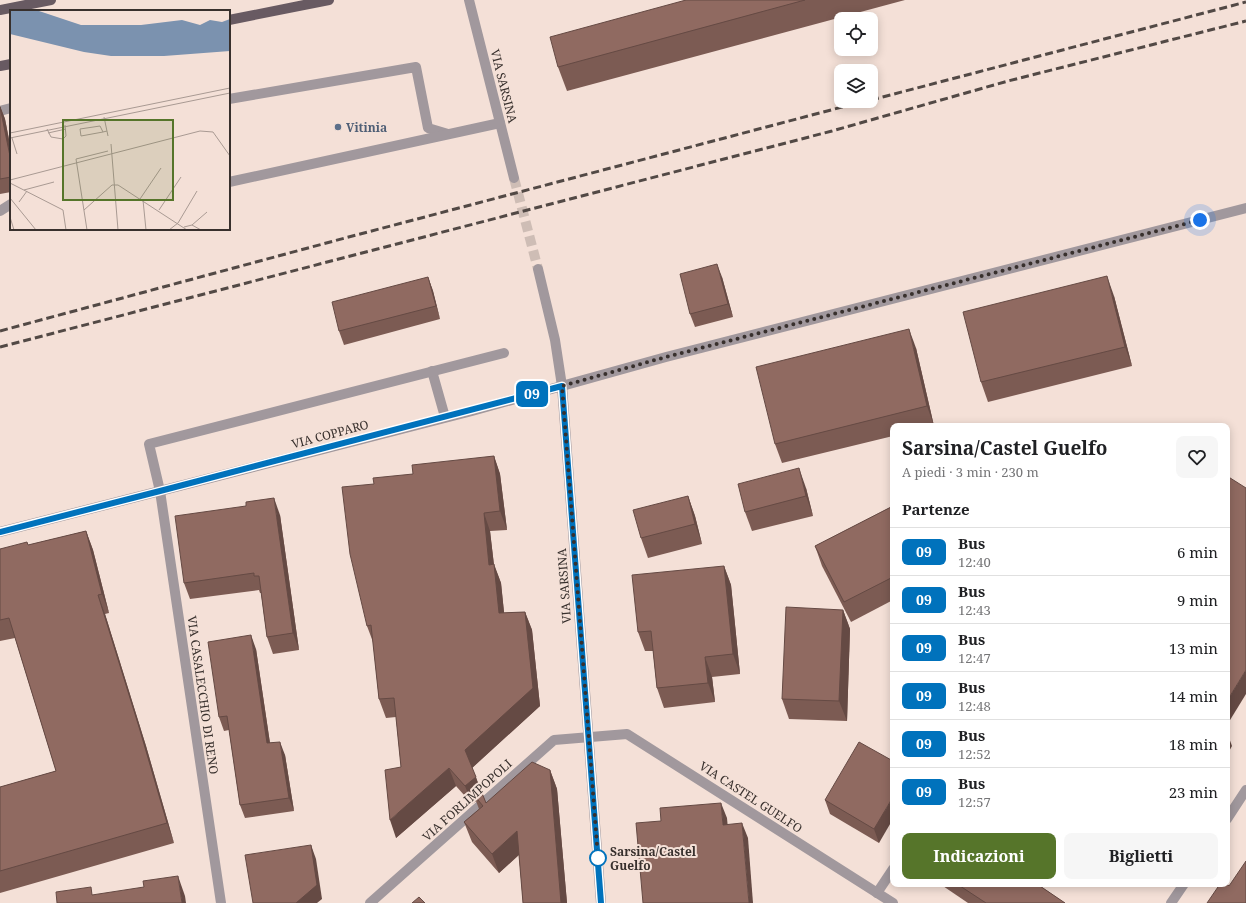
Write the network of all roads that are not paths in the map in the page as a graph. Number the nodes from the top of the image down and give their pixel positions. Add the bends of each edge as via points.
1 (50, 0) edge
2 (329, 0) edge
3 (469, 0) edge
4 (0, 10) edge
5 (230, 20) edge
6 (10, 64) edge
7 (0, 66) edge
8 (230, 99) edge
9 (10, 108) edge
10 (0, 110) edge
11 (500, 122) junction
12 (450, 135) junction
13 (514, 178) tunnel mouth
14 (230, 182) edge
15 (10, 205) edge
16 (1246, 208) edge
17 (0, 211) edge
18 (538, 269) tunnel mouth
19 (504, 353) dead end
20 (432, 371) junction
21 (562, 386) junction
22 (445, 417) junction
23 (160, 491) junction
24 (0, 532) edge
25 (589, 736) junction
26 (1246, 790) edge
27 (1230, 814) edge
28 (890, 874) edge
29 (1182, 887) edge
30 (877, 893) junction
31 (221, 903) edge
32 (370, 903) edge
33 (601, 903) edge
34 (893, 903) edge
35 (1171, 903) edge

1 - 4 main road
2 - 5 main road
3 - 11 street, VIA SARSINA
6 - 7 main road
8 - 12 street via 416,67 428,128
9 - 10 street
11 - 12 street
11 - 13 street, VIA SARSINA
12 - 14 street
15 - 17 street
16 - 21 street, VIA COPPARO
18 - 21 street, VIA SARSINA via 555,340
19 - 20 street
20 - 22 street
20 - 23 street, VIA CASALECCHIO DI RENO via 149,444
21 - 22 street, VIA COPPARO
21 - 25 street, VIA SARSINA
22 - 23 street, VIA COPPARO
23 - 24 street, VIA COPPARO
23 - 31 street, VIA CASALECCHIO DI RENO
25 - 30 street, VIA CASTEL GUELFO via 627,734
25 - 32 street, VIA FORLIMPOPOLI via 554,740
25 - 33 street, VIA SARSINA
26 - 27 street
28 - 30 street
29 - 35 street
30 - 34 street, VIA CASTEL GUELFO

